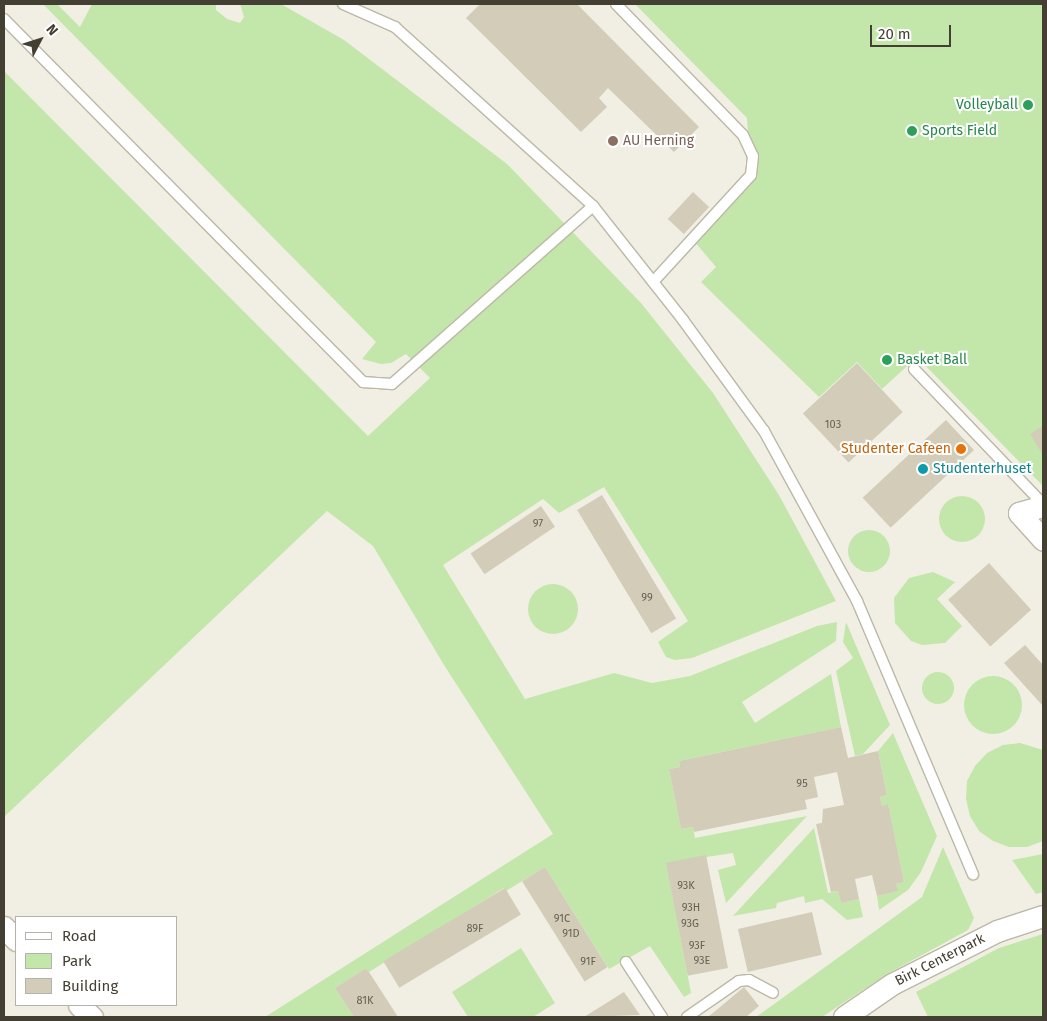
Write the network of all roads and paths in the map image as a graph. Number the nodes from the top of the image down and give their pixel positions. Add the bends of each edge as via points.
1 (343, 4) edge
2 (616, 4) edge
3 (4, 19) edge
4 (593, 206) junction
5 (653, 282) junction
6 (914, 369) dead end
7 (1043, 505) edge
8 (1043, 540) edge
9 (973, 874) dead end
10 (1043, 916) edge
11 (4, 927) edge
12 (15, 939) edge
13 (626, 962) dead end
14 (773, 993) dead end
15 (80, 1006) edge
16 (92, 1017) edge
17 (662, 1017) edge
18 (687, 1017) edge
19 (844, 1017) edge

1 - 4 lane via 395,27
2 - 5 lane via 743,135 752,156 751,176
3 - 4 lane via 362,382 392,384
4 - 5 lane
5 - 9 lane via 764,431 853,595
6 - 7 lane
7 - 8 street via 1019,513
10 - 19 street, Birk Centerpark via 997,931 892,984
11 - 12 street
13 - 17 lane
14 - 18 lane via 749,980 739,981
15 - 16 street

